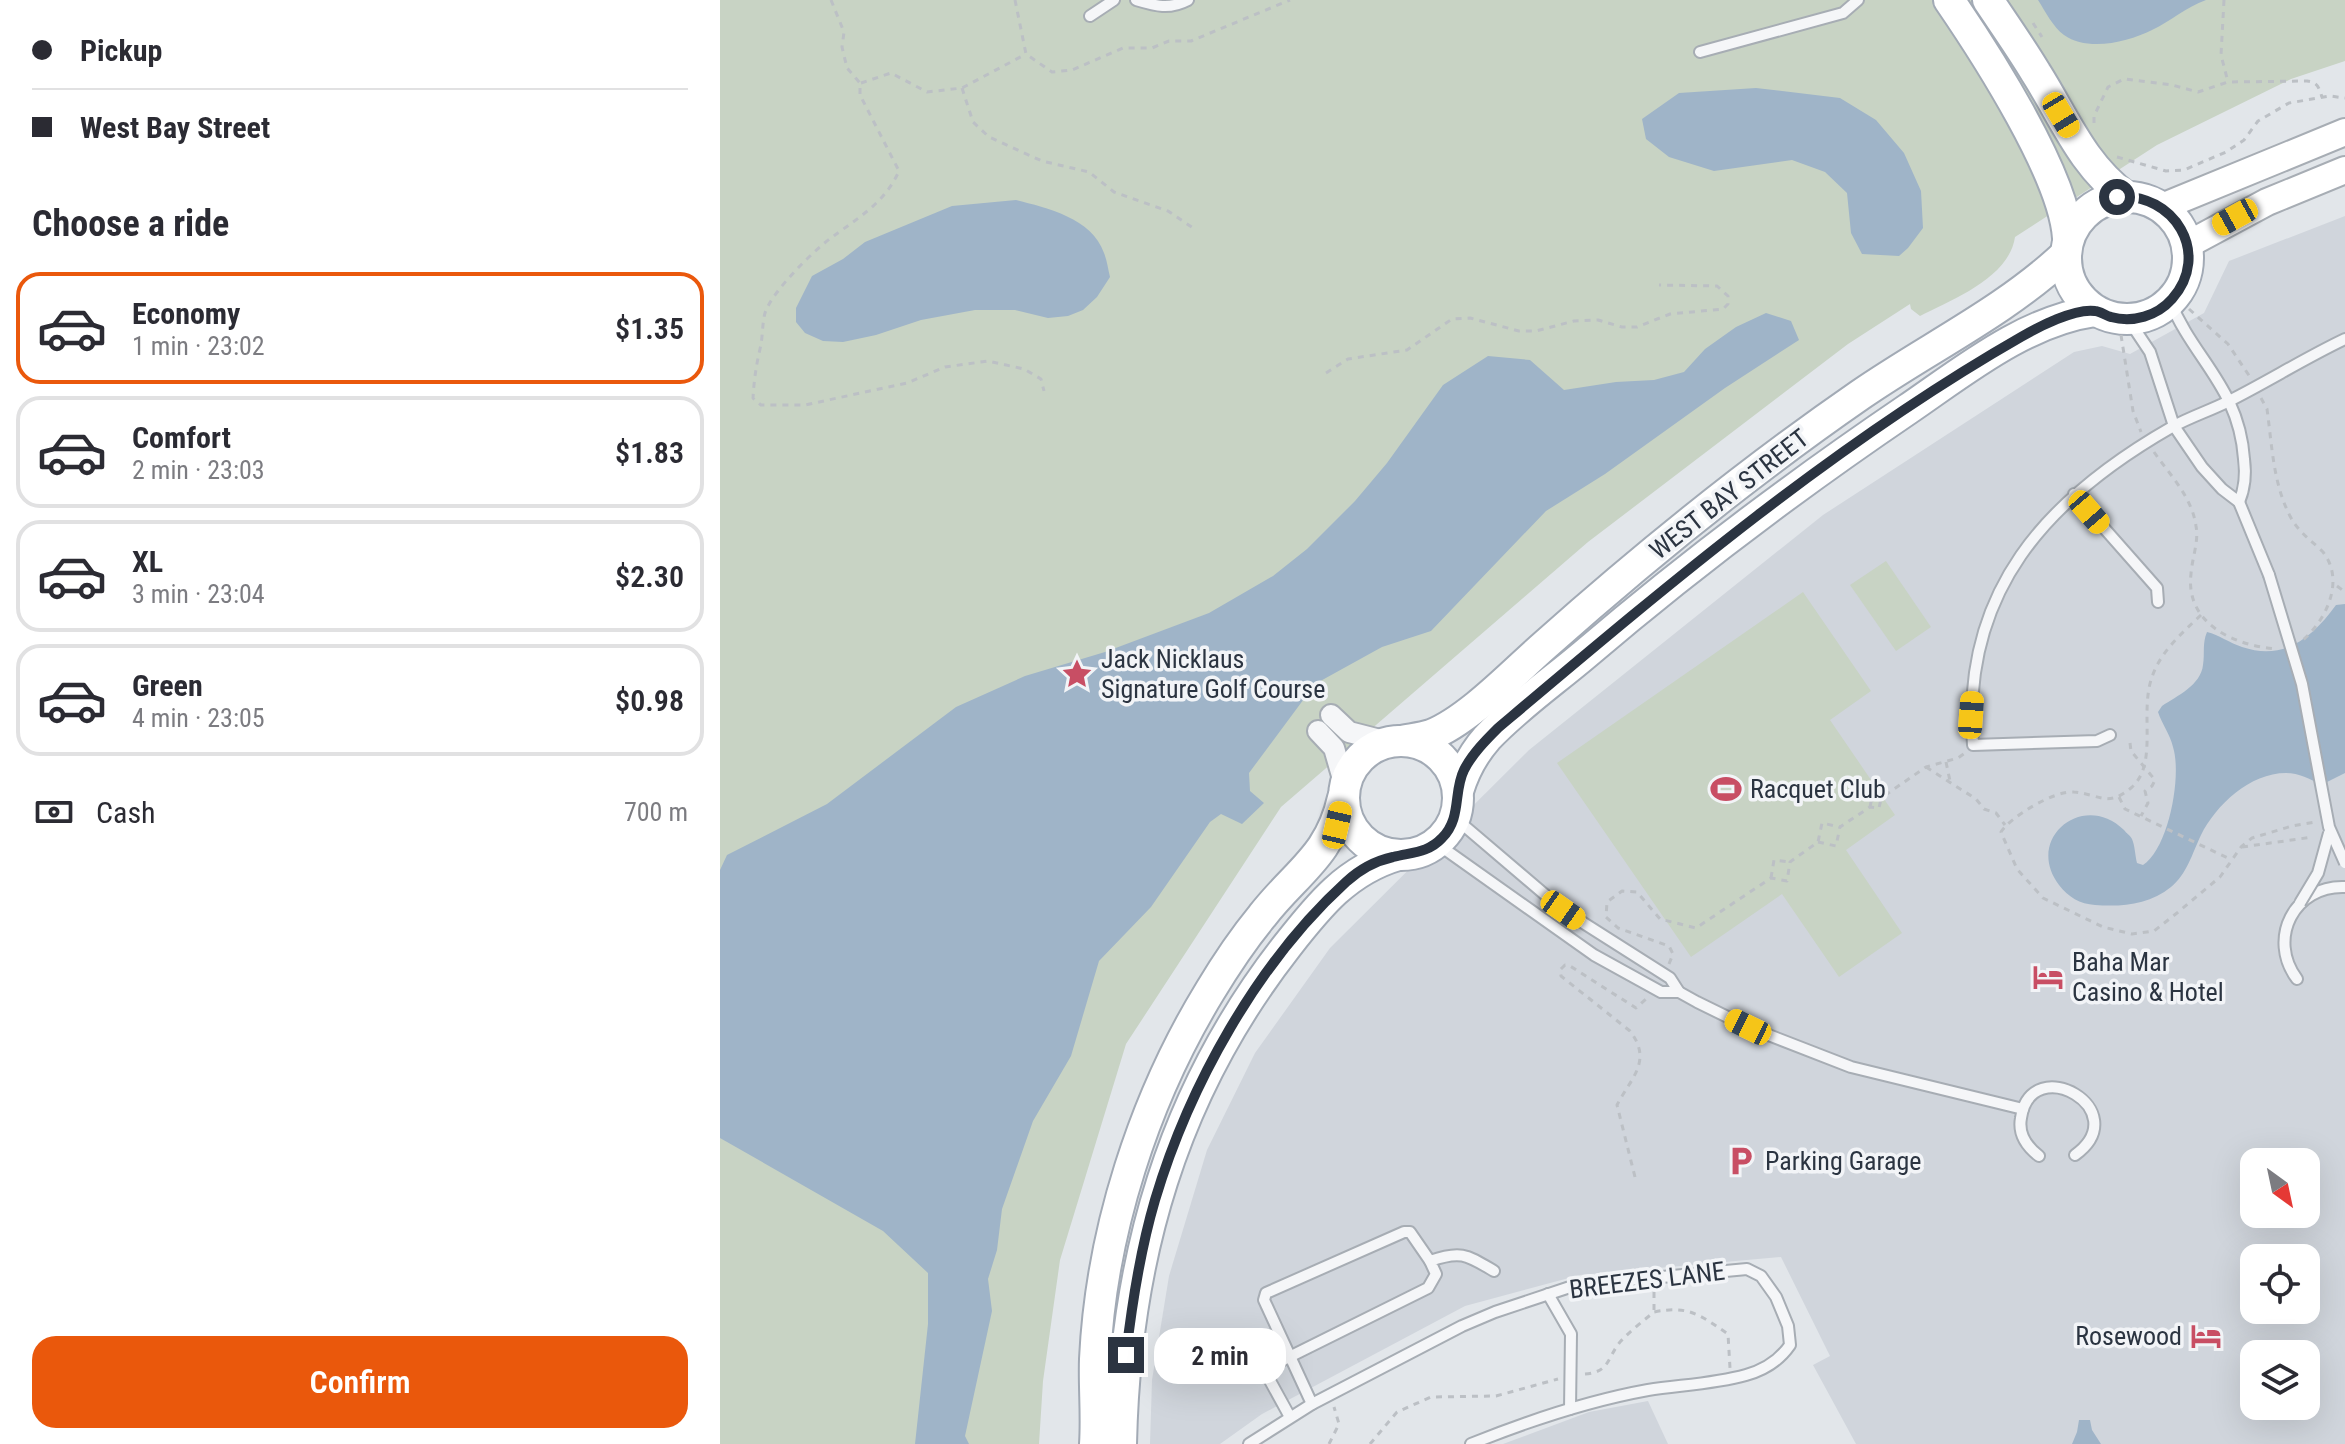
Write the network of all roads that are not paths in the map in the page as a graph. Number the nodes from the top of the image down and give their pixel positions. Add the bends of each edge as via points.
1 (1114, 0) edge
2 (1136, 0) edge
3 (1188, 0) edge
4 (1858, 0) edge
5 (1949, 0) edge
6 (1988, 0) edge
7 (1090, 16) dead end
8 (1700, 52) dead end
9 (2345, 132) edge
10 (2345, 170) edge
11 (2126, 197) junction
12 (2162, 207) junction
13 (2187, 245) junction
14 (2067, 246) junction
15 (2179, 304) junction
16 (2095, 311) junction
17 (2124, 327) junction
18 (2345, 339) edge
19 (2229, 401) junction
20 (2174, 426) junction
21 (2074, 494) junction
22 (2239, 502) junction
23 (2158, 602) dead end
24 (2110, 735) dead end
25 (1395, 741) junction
26 (1344, 792) junction
27 (1456, 804) junction
28 (2324, 824) junction
29 (1436, 843) junction
30 (1398, 855) junction
31 (2345, 863) edge
32 (2345, 887) edge
33 (2300, 903) junction
34 (2297, 979) dead end
35 (1679, 992) junction
36 (2023, 1109) junction
37 (2075, 1155) dead end
38 (2039, 1156) dead end
39 (1430, 1261) junction
40 (1494, 1271) dead end
41 (1548, 1294) junction
42 (1290, 1356) junction
43 (1312, 1404) junction
44 (1570, 1409) junction
45 (1290, 1417) junction
46 (1095, 1444) edge
47 (1121, 1444) edge
48 (1249, 1444) edge
49 (1471, 1444) edge

1 - 7 lane
2 - 3 lane via 1162,8
4 - 8 lane via 1843,13
5 - 14 main road via 2024,124 2057,192 2067,224
6 - 11 main road via 2088,160
9 - 12 main road
10 - 13 main road via 2267,202
11 - 12 main road
11 - 14 main road via 2090,209 2077,221
12 - 13 main road via 2178,223
13 - 15 main road
14 - 16 main road via 2066,271 2082,300
14 - 25 main road, WEST BAY STREET via 2040,278 2003,305 1806,433 1606,591 1482,701 1430,735
15 - 17 main road
15 - 19 lane via 2182,329 2211,366
16 - 17 main road
16 - 27 main road, WEST BAY STREET via 2033,330 1977,362 1839,456 1662,588 1486,739 1463,771
17 - 20 lane via 2150,352
18 - 19 lane
19 - 20 lane
19 - 22 lane via 2244,450
20 - 21 lane
20 - 22 lane via 2202,467
21 - 23 lane via 2157,588
21 - 24 lane via 2028,544 1988,619 1973,682 1973,745 2097,741
22 - 28 lane, bridge via 2289,638 2311,725
25 - 26 main road via 1376,746 1356,762
25 - 26 street via 1325,723
25 - 27 main road via 1436,752 1453,773
26 - 30 main road via 1349,823 1358,836 1378,851
26 - 46 main road via 1329,839 1262,915 1210,991 1168,1071 1136,1153 1113,1234 1099,1312
27 - 29 main road via 1447,832
27 - 35 lane via 1563,910 1670,978
28 - 31 lane, bridge
28 - 33 lane, bridge via 2327,847
29 - 30 main road via 1418,853
29 - 35 lane via 1571,941 1654,989
30 - 47 main road via 1354,874 1308,919 1228,1031 1187,1112 1155,1200 1134,1292
32 - 33 lane via 2324,889
33 - 34 lane via 2289,918 2283,945
35 - 36 lane via 1748,1027 1851,1067
36 - 37 lane via 2048,1088 2066,1088 2081,1096 2093,1127
36 - 38 lane via 2023,1138
39 - 40 lane via 1465,1254
39 - 42 lane via 1436,1274 1428,1288
39 - 42 lane via 1410,1232 1404,1232 1266,1293 1264,1300
41 - 43 lane, BREEZES LANE via 1462,1326
41 - 44 lane via 1571,1334
41 - 44 lane, BREEZES LANE via 1576,1285 1741,1269 1765,1279 1788,1326 1790,1345 1770,1365 1730,1379 1648,1390
42 - 43 lane
42 - 45 lane via 1271,1366 1268,1377
43 - 45 lane, BREEZES LANE
44 - 49 lane, BREEZES LANE
45 - 48 lane, BREEZES LANE

